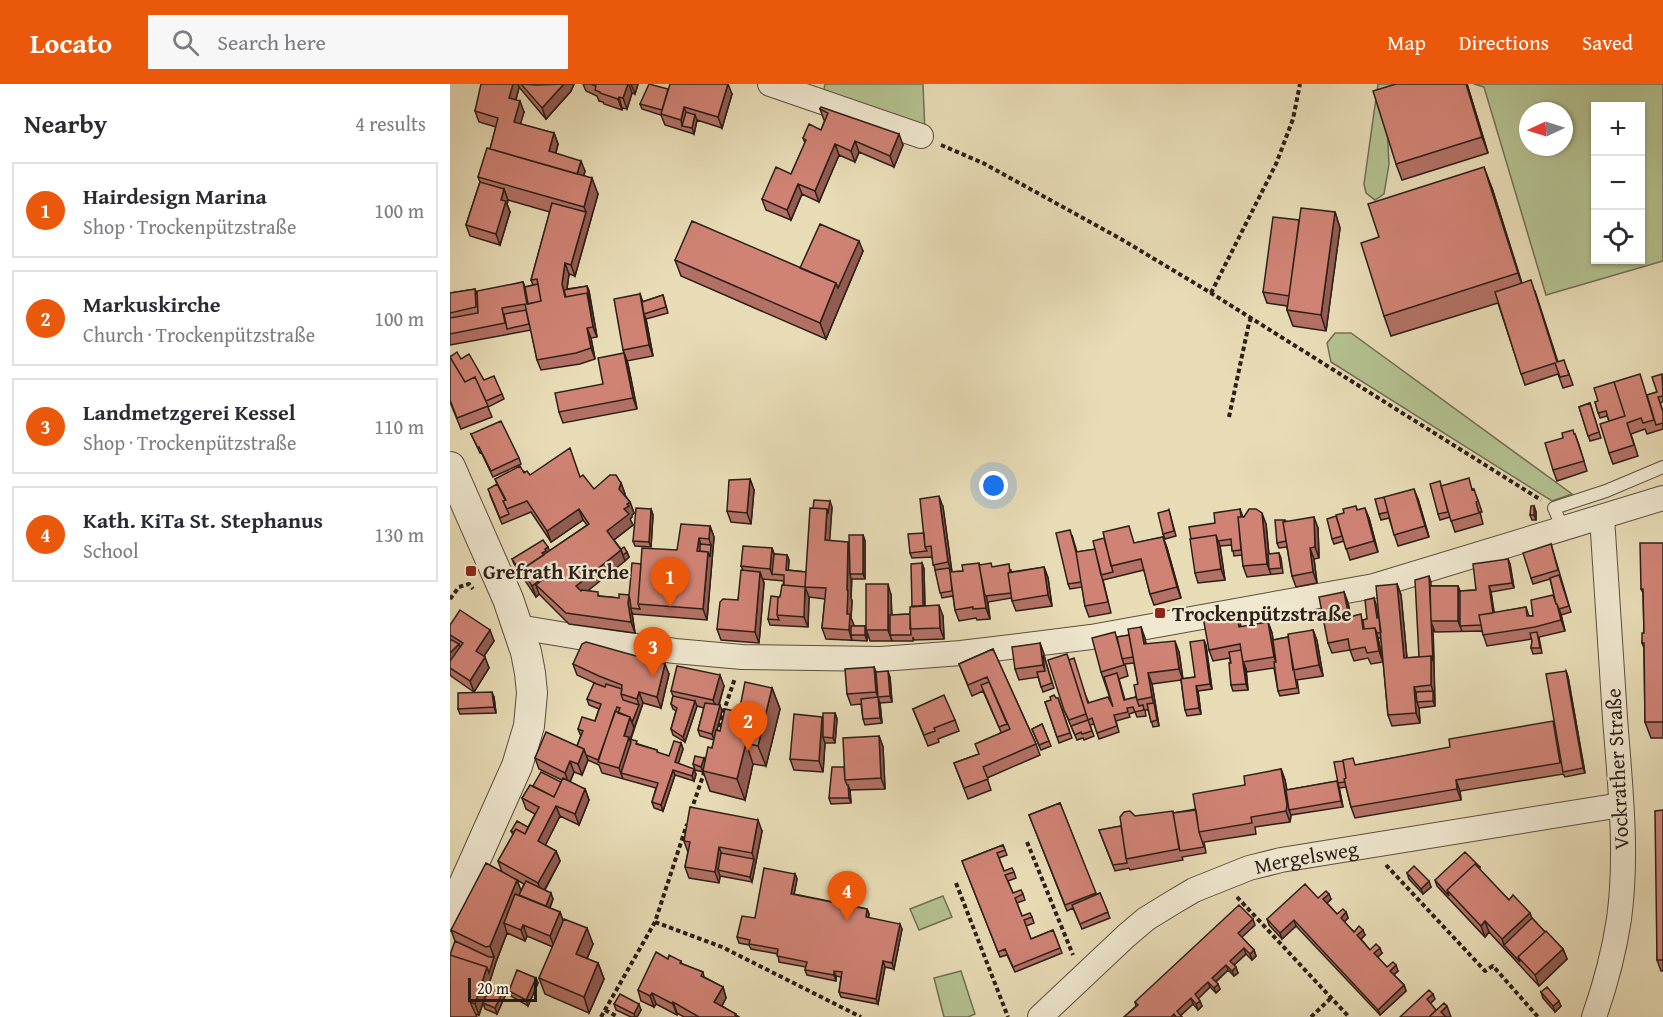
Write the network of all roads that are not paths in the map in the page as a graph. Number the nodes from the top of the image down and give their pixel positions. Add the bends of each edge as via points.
1 (770, 84) edge
2 (817, 92) edge
3 (921, 136) road end
4 (450, 467) edge
5 (1663, 467) edge
6 (1663, 498) edge
7 (1558, 518) junction
8 (1602, 518) junction
9 (518, 627) junction
10 (1621, 805) junction
11 (450, 916) edge
12 (1040, 1017) edge
13 (1594, 1017) edge

1 - 2 street
2 - 3 street
4 - 9 street
5 - 7 lane via 1606,491
6 - 8 street
7 - 8 street
7 - 9 street via 1374,586 1092,637 961,653 881,659 742,657 621,644
8 - 10 street, Vockrather Straße
9 - 11 street via 530,673 529,726 517,766
10 - 12 street, Mergelsweg via 1249,868 1172,903 1146,920
10 - 13 street, Vockrather Straße via 1618,921

